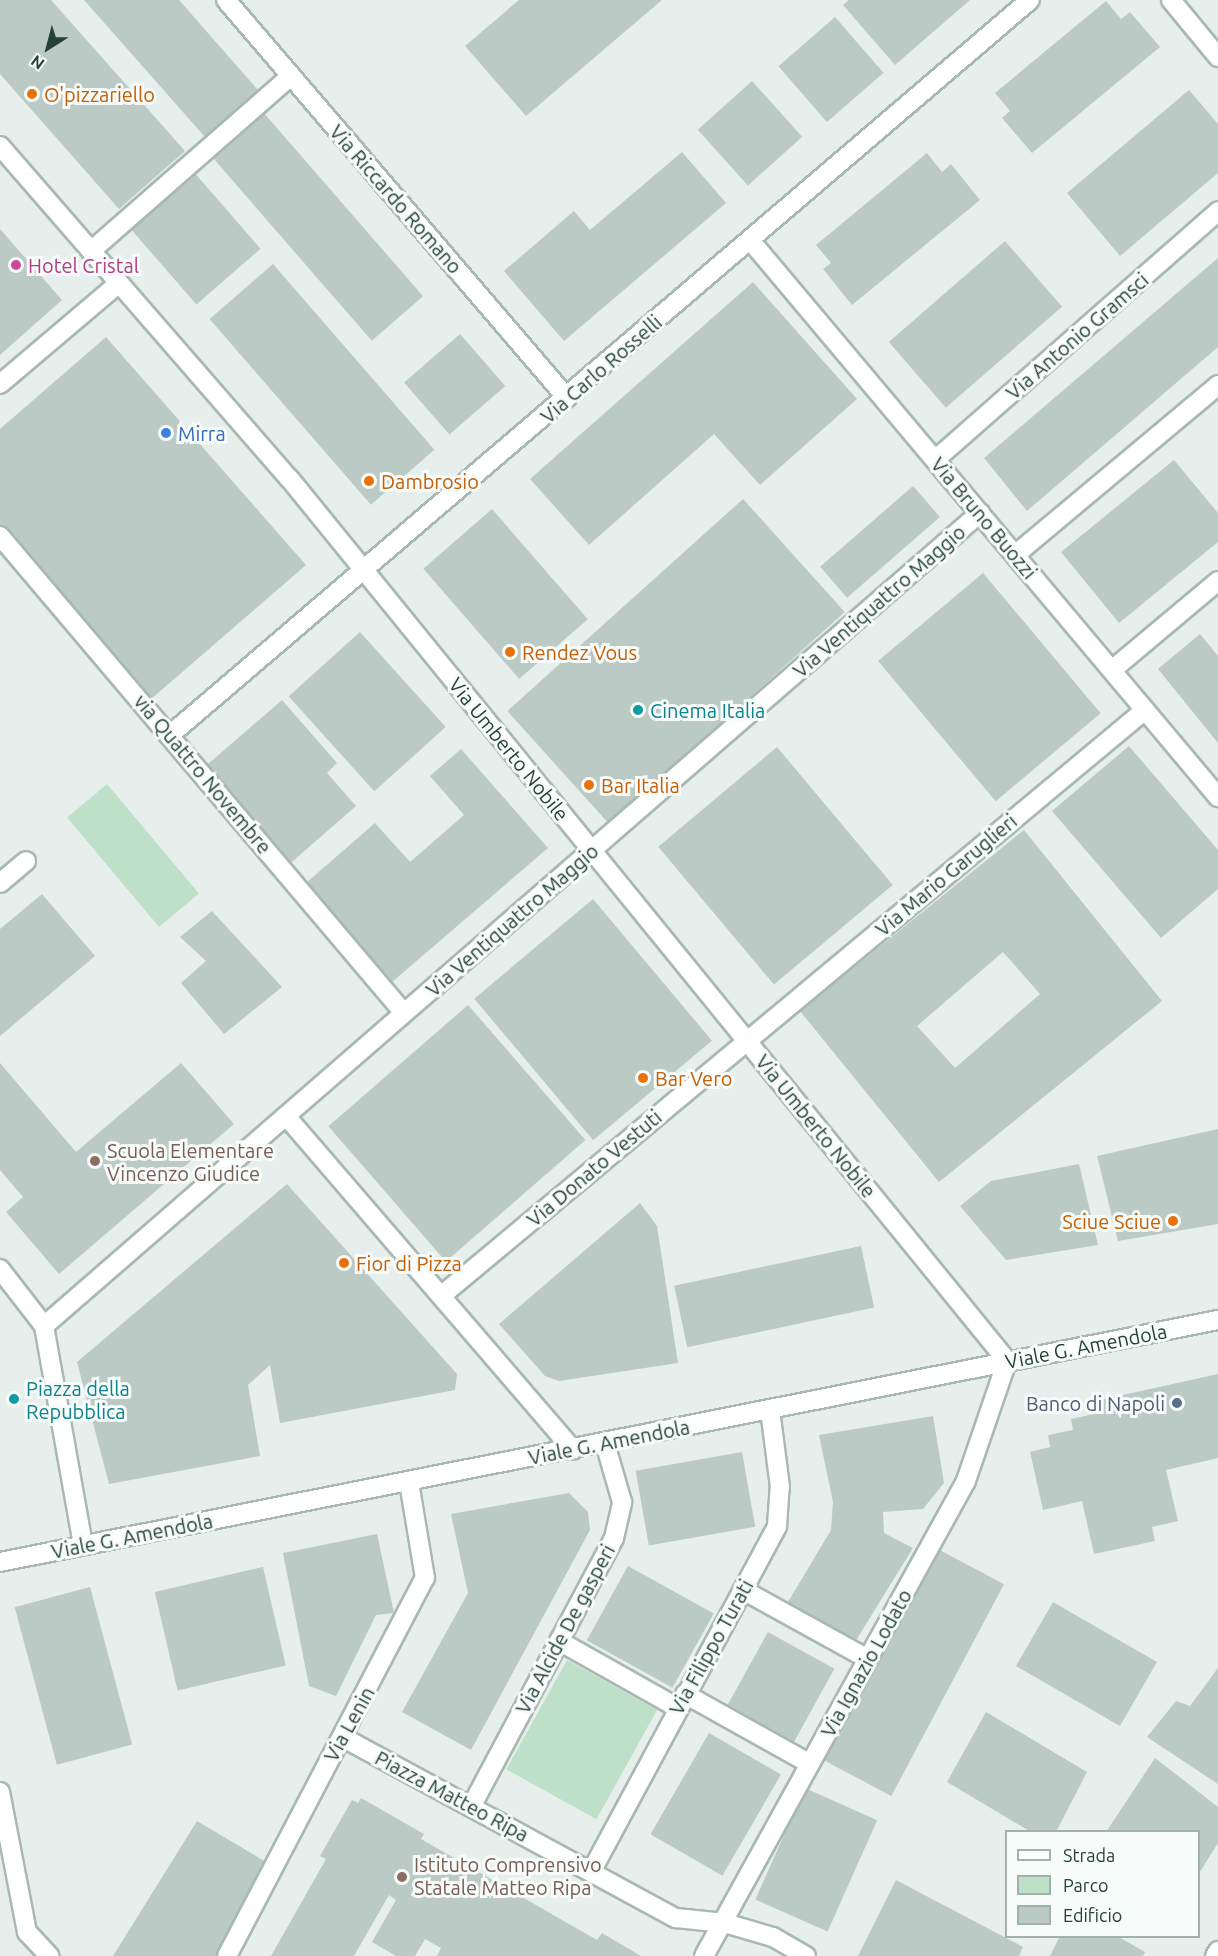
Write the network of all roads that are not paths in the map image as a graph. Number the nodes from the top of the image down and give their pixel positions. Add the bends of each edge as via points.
1 (226, 0) edge
2 (1030, 0) edge
3 (1171, 0) edge
4 (1218, 57) edge
5 (291, 76) junction
6 (0, 146) edge
7 (1218, 212) edge
8 (750, 240) junction
9 (91, 251) junction
10 (119, 283) junction
11 (0, 384) edge
12 (1218, 385) edge
13 (567, 398) junction
14 (935, 460) junction
15 (980, 513) junction
16 (0, 536) edge
17 (1015, 555) junction
18 (365, 572) junction
19 (1218, 581) edge
20 (1112, 670) junction
21 (1145, 710) junction
22 (170, 735) junction
23 (1218, 797) edge
24 (592, 851) junction
25 (26, 861) dead end
26 (0, 883) edge
27 (404, 1013) junction
28 (746, 1040) junction
29 (286, 1116) junction
30 (0, 1269) edge
31 (441, 1296) junction
32 (1218, 1320) edge
33 (44, 1326) junction
34 (1007, 1361) junction
35 (770, 1410) junction
36 (605, 1443) junction
37 (573, 1450) junction
38 (409, 1482) junction
39 (83, 1546) junction
40 (0, 1562) edge
41 (743, 1590) junction
42 (559, 1641) junction
43 (868, 1659) junction
44 (682, 1701) junction
45 (342, 1737) junction
46 (810, 1764) junction
47 (0, 1792) edge
48 (471, 1807) junction
49 (591, 1872) junction
50 (725, 1923) junction
51 (1218, 1951) edge
52 (49, 1956) edge
53 (227, 1956) edge
54 (704, 1956) edge
55 (806, 1956) edge
56 (1215, 1956) edge

1 - 5 street, Via Riccardo Romano
2 - 8 street, Via Carlo Rosselli
3 - 4 street
5 - 9 street
5 - 13 street, Via Riccardo Romano
6 - 9 street, Via Umberto Nobile
7 - 14 street, Via Antonio Gramsci
8 - 13 street, Via Carlo Rosselli
8 - 14 street, Via Bruno Buozzi
9 - 10 street, Via Umberto Nobile
10 - 11 street
10 - 18 street, Via Umberto Nobile via 289,478
12 - 17 street
13 - 18 street, Via Carlo Rosselli
14 - 15 street, Via Bruno Buozzi
15 - 17 street, Via Bruno Buozzi
15 - 24 street, Via Ventiquattro Maggio
16 - 22 street, via Quattro Novembre
17 - 20 street, Via Bruno Buozzi
18 - 22 street, Via Carlo Rosselli
18 - 24 street, Via Umberto Nobile
19 - 20 street
20 - 21 street, Via Bruno Buozzi
21 - 23 street, Via Bruno Buozzi
21 - 28 street, Via Mario Garuglieri
22 - 27 street, via Quattro Novembre
24 - 27 street, Via Ventiquattro Maggio
24 - 28 street, Via Umberto Nobile
25 - 26 street
27 - 29 street, Via Ventiquattro Maggio
28 - 31 street, Via Donato Vestuti
28 - 34 street, Via Umberto Nobile
29 - 31 street
29 - 33 street, Via Ventiquattro Maggio
30 - 33 street
31 - 37 street
32 - 34 street, Viale G. Amendola
33 - 39 street
34 - 35 street, Viale G. Amendola
34 - 43 street, Via Ignazio Lodato via 966,1481
35 - 36 street, Viale G. Amendola
35 - 41 street, Via Filippo Turati via 780,1488 777,1526
36 - 37 street, Viale G. Amendola
36 - 42 street, Via Alcide De gasperi via 622,1503 614,1538
37 - 38 street, Viale G. Amendola
38 - 39 street, Viale G. Amendola
38 - 45 street, Via Lenin via 425,1578
39 - 40 street, Viale G. Amendola
41 - 43 street
41 - 44 street, Via Filippo Turati
42 - 44 street
42 - 48 street, Via Alcide De gasperi
43 - 46 street, Via Ignazio Lodato
44 - 46 street
44 - 49 street, Via Filippo Turati
45 - 48 street, Piazza Matteo Ripa
45 - 53 street, Via Lenin
46 - 50 street, Via Ignazio Lodato
47 - 52 street via 27,1932
48 - 49 street, Piazza Matteo Ripa
49 - 50 street, Piazza Matteo Ripa via 676,1918
50 - 54 street, Via Ignazio Lodato
50 - 55 street, Piazza Matteo Ripa via 773,1937
51 - 56 street

